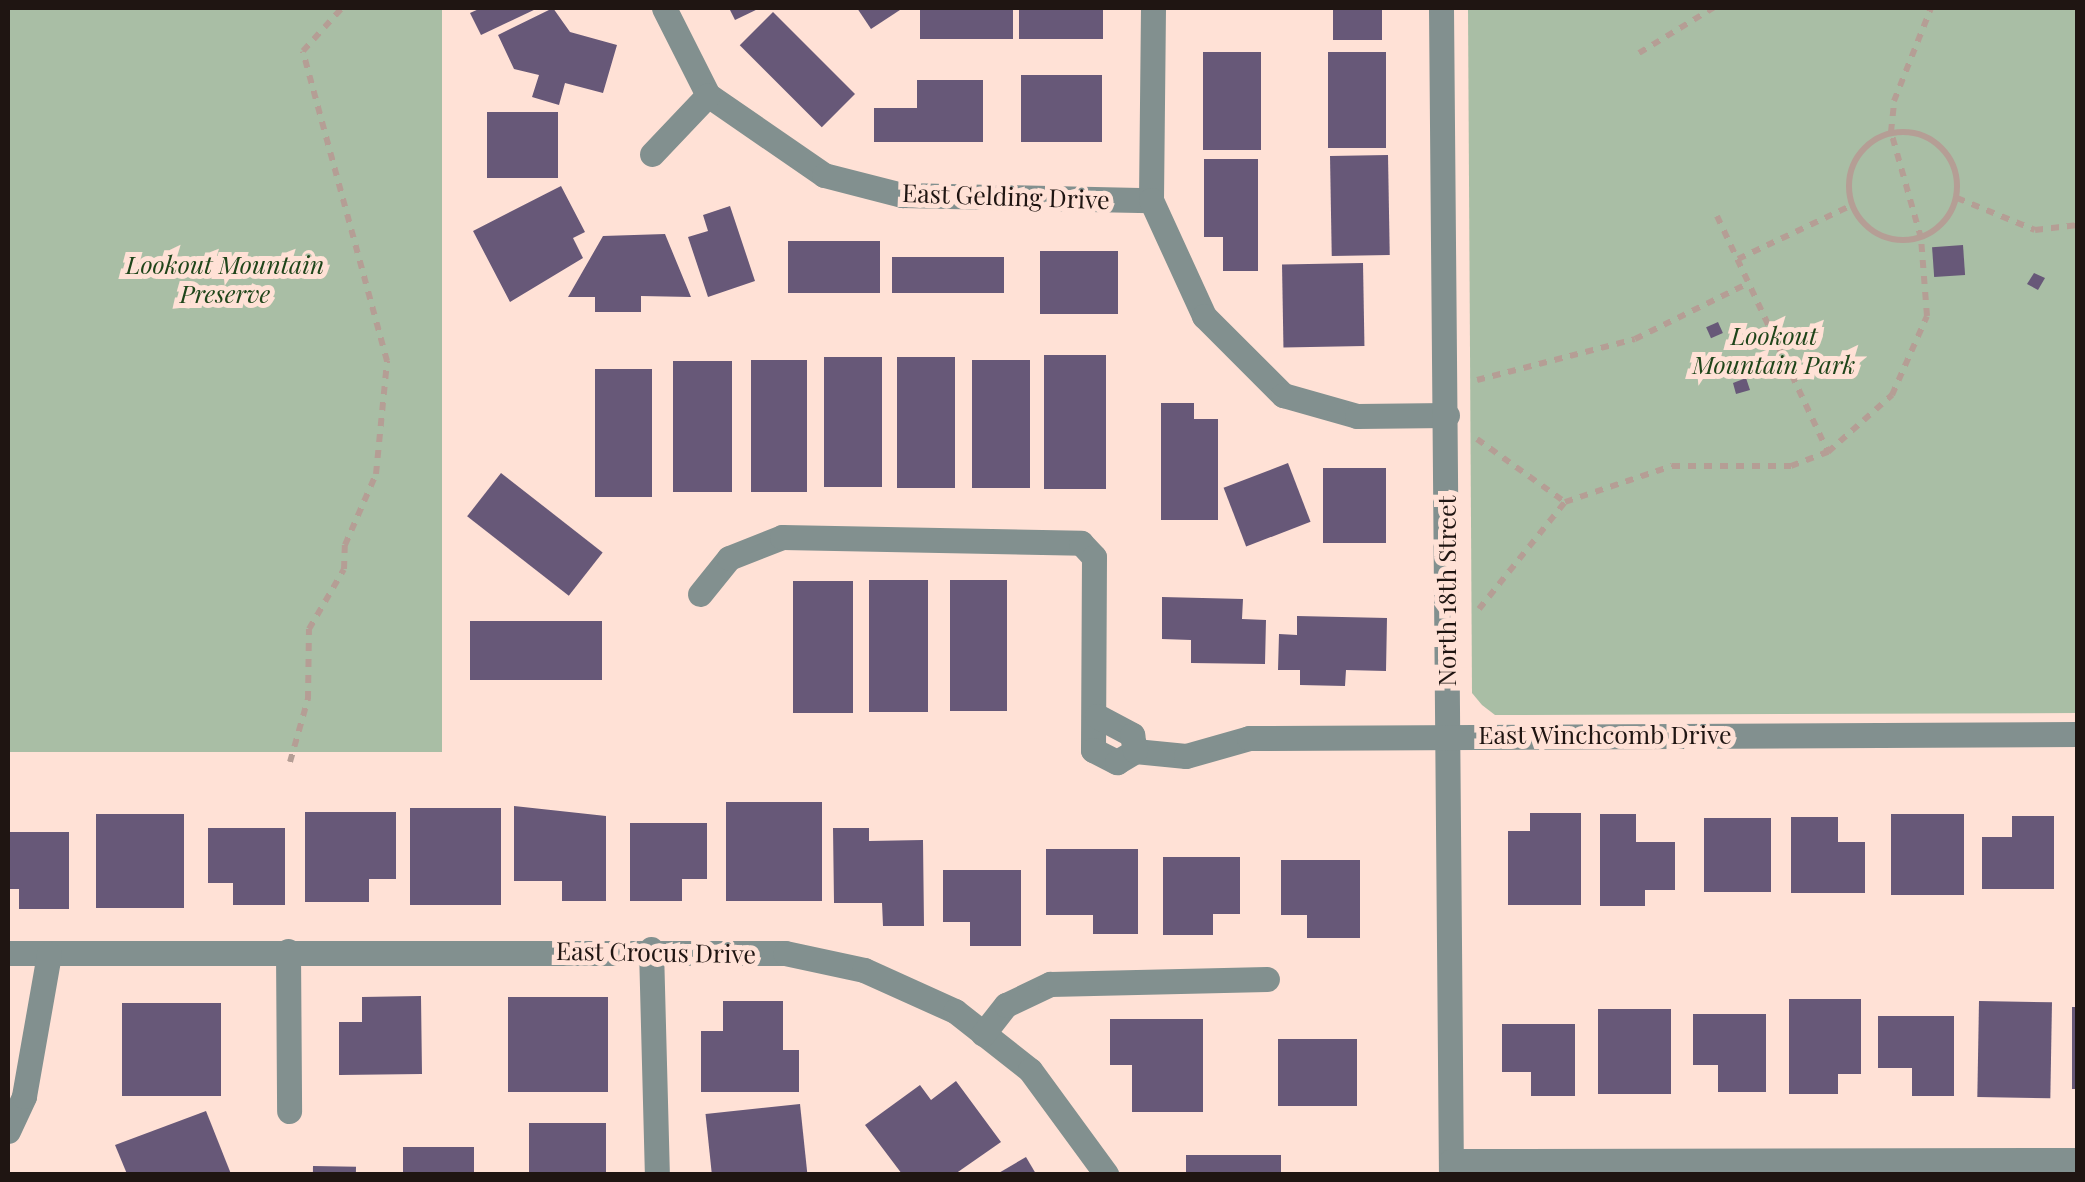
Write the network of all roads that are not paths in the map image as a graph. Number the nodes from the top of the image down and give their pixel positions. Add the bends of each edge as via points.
1 (664, 8) edge
2 (1153, 8) edge
3 (1441, 8) edge
4 (708, 95) junction
5 (652, 154) dead end
6 (1151, 200) junction
7 (1447, 415) junction
8 (700, 594) dead end
9 (1445, 734) junction
10 (2078, 734) edge
11 (651, 949) junction
12 (288, 951) junction
13 (8, 953) edge
14 (49, 954) junction
15 (1266, 980) dead end
16 (983, 1034) junction
17 (289, 1111) dead end
18 (8, 1132) edge
19 (2078, 1160) edge
20 (1451, 1168) edge
21 (657, 1174) edge
22 (1106, 1174) edge

1 - 4 street, East Gelding Drive
2 - 6 street
3 - 7 street, North 18th Street
4 - 5 street
4 - 6 street, East Gelding Drive via 824,175 902,196
6 - 7 street via 1204,316 1283,395 1357,416
7 - 9 street, North 18th Street
8 - 9 street, East Winchcomb Drive via 729,558 782,537 1062,537 1094,557 1093,750 1117,762 1134,751 1186,756 1249,738
9 - 10 street, East Winchcomb Drive
9 - 20 street, North 18th Street
11 - 12 street, East Crocus Drive
11 - 16 street, East Crocus Drive via 786,953 864,970
11 - 21 street
12 - 14 street, East Crocus Drive
12 - 17 street
13 - 14 street, East Crocus Drive
14 - 18 street via 24,1096
15 - 16 street via 1050,984 1006,1006
16 - 22 street, East Crocus Drive via 1030,1070
19 - 20 street

